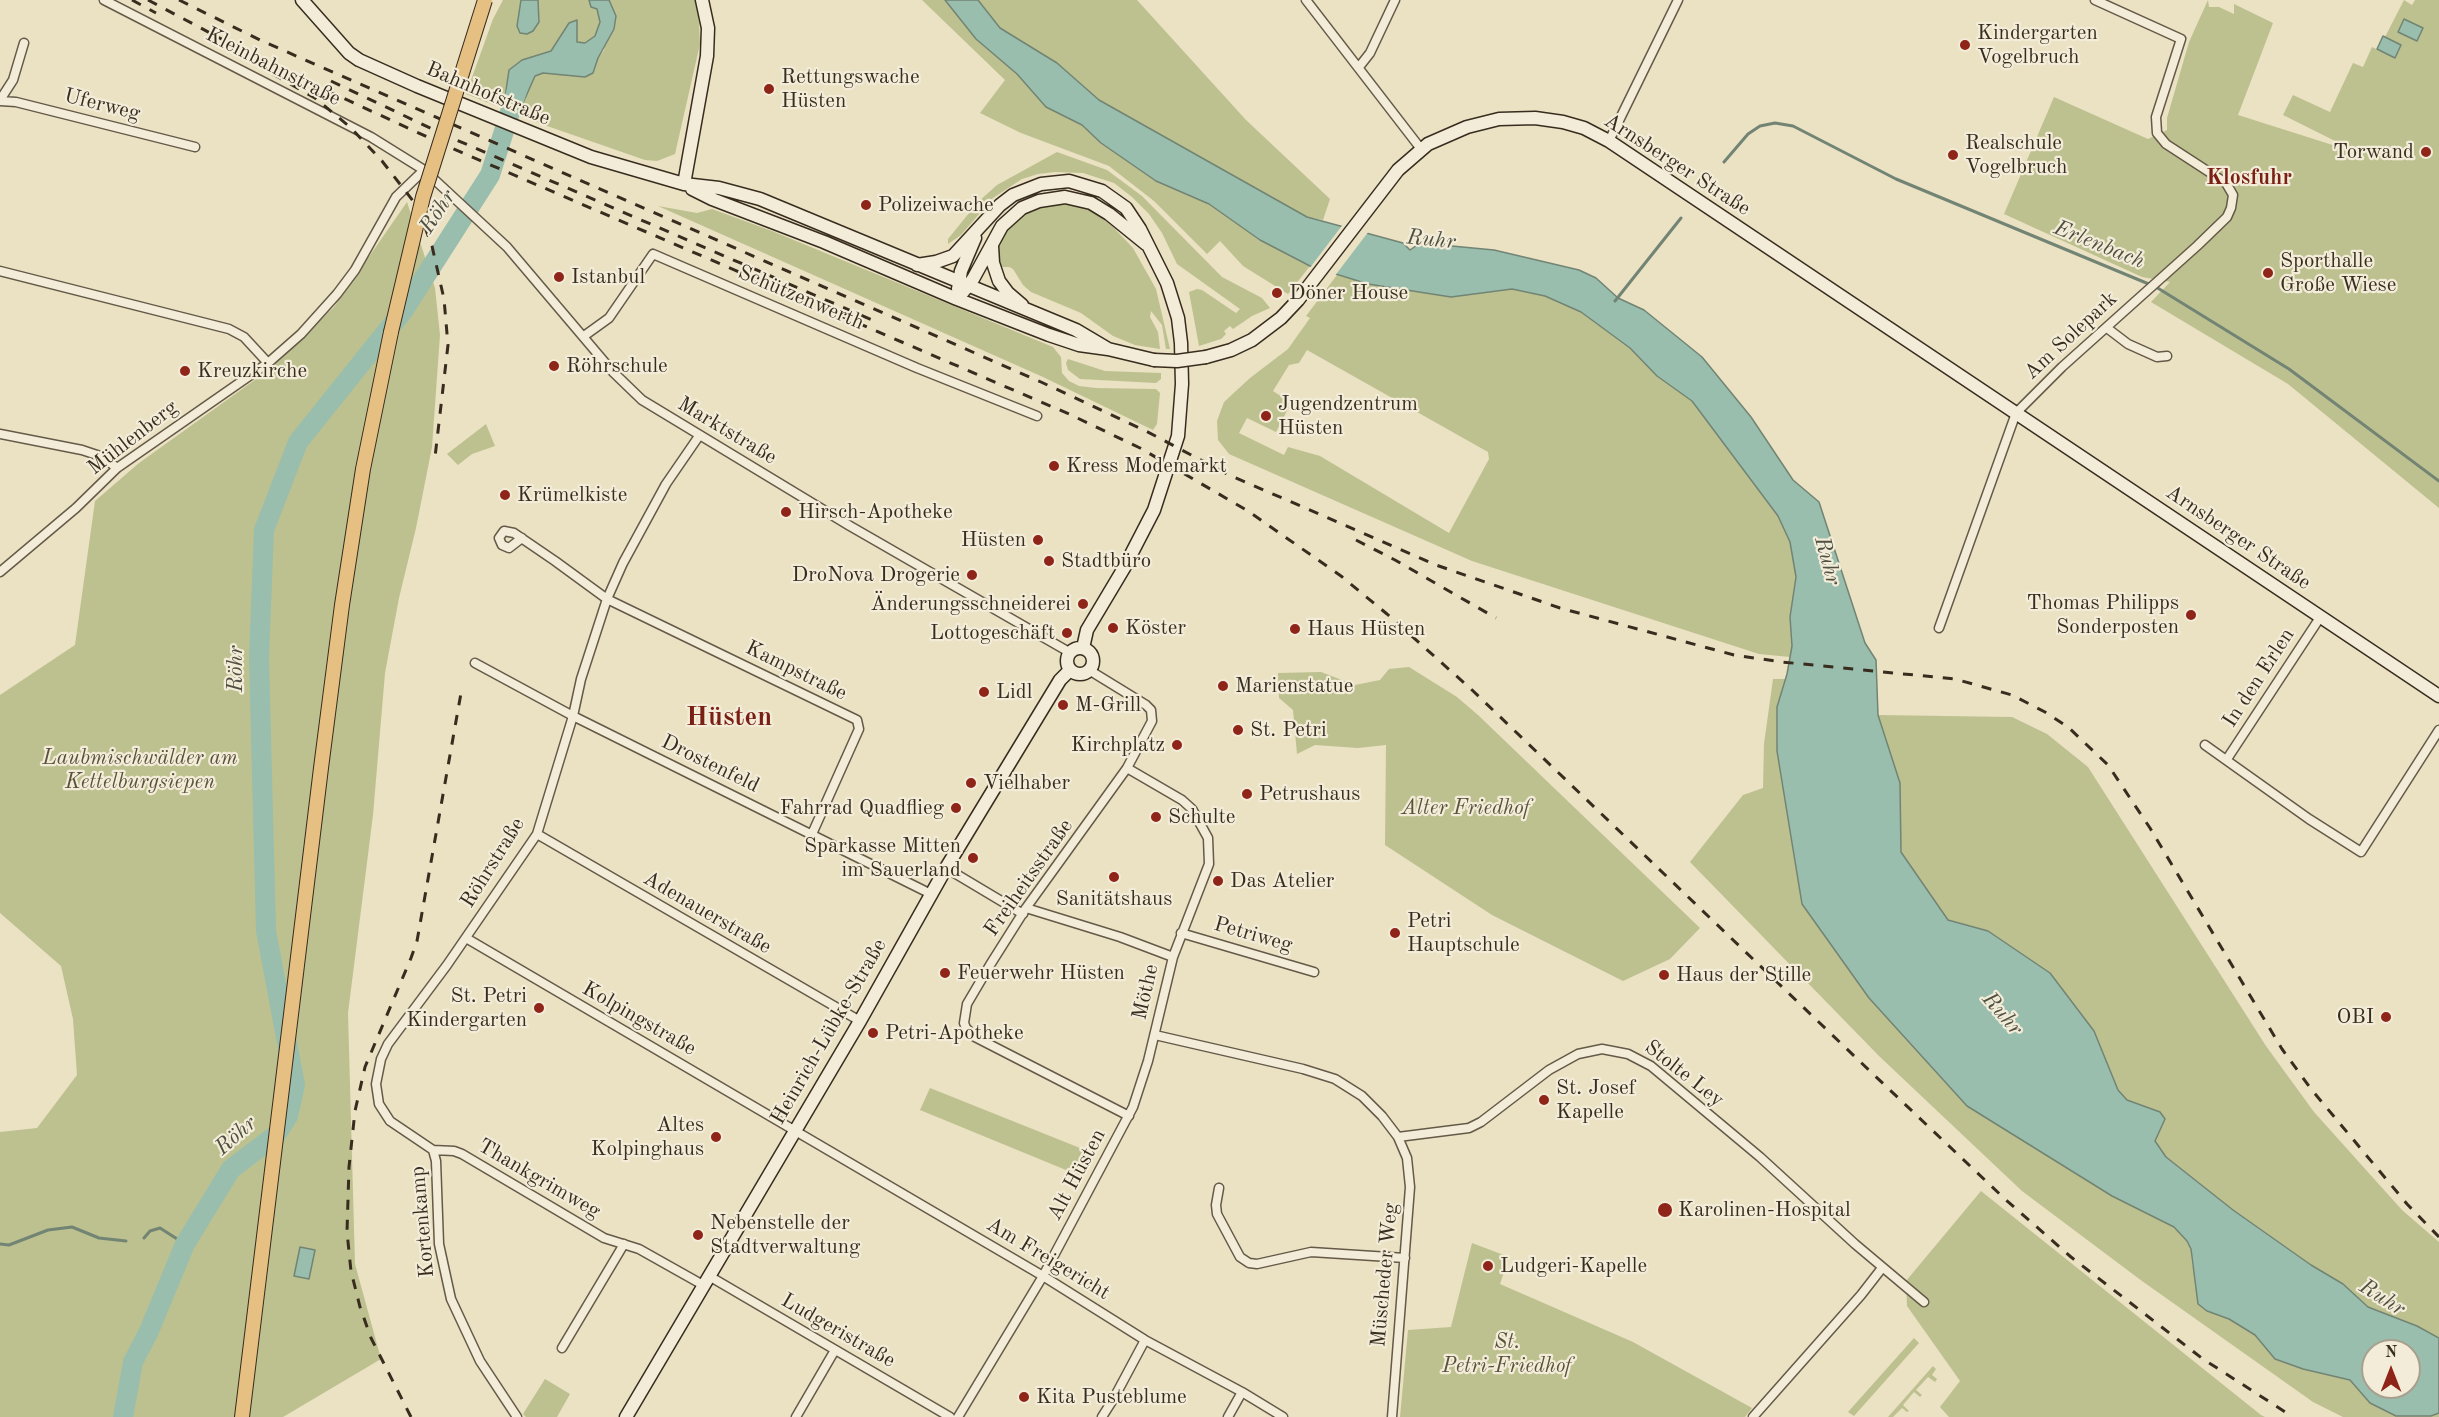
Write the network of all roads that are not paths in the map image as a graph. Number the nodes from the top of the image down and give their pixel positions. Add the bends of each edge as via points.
1 (104, 0) edge
2 (302, 0) edge
3 (485, 0) edge
4 (702, 0) edge
5 (1306, 0) edge
6 (1395, 0) edge
7 (1678, 0) edge
8 (2095, 0) edge
9 (24, 43) dead end
10 (1359, 67) junction
11 (0, 100) edge
12 (1609, 141) junction
13 (195, 147) dead end
14 (1421, 149) junction
15 (424, 170) junction
16 (684, 184) junction
17 (979, 229) junction
18 (992, 243) junction
19 (1149, 246) junction
20 (916, 265) junction
21 (0, 271) edge
22 (963, 284) junction
23 (957, 299) junction
24 (1030, 311) junction
25 (2107, 328) junction
26 (584, 336) junction
27 (1108, 349) junction
28 (2167, 356) dead end
29 (268, 363) junction
30 (2016, 412) junction
31 (1037, 416) dead end
32 (0, 434) edge
33 (699, 436) junction
34 (117, 468) junction
35 (522, 538) dead end
36 (0, 572) edge
37 (607, 599) junction
38 (2320, 616) junction
39 (1939, 628) dead end
40 (1083, 648) junction
41 (1069, 652) junction
42 (475, 663) dead end
43 (1070, 670) junction
44 (1089, 670) junction
45 (2439, 696) edge
46 (573, 716) junction
47 (2439, 730) edge
48 (2205, 745) dead end
49 (2227, 759) junction
50 (1127, 768) junction
51 (537, 834) junction
52 (812, 834) junction
53 (946, 868) junction
54 (931, 894) junction
55 (1025, 911) junction
56 (1181, 933) junction
57 (466, 938) junction
58 (1173, 957) junction
59 (1314, 972) dead end
60 (860, 1022) junction
61 (1155, 1035) junction
62 (376, 1089) joint
63 (1129, 1116) junction
64 (795, 1131) junction
65 (1398, 1137) junction
66 (433, 1150) junction
67 (1219, 1188) dead end
68 (624, 1244) junction
69 (1405, 1258) junction
70 (1882, 1268) junction
71 (1043, 1276) junction
72 (706, 1281) junction
73 (1924, 1302) dead end
74 (1145, 1340) junction
75 (562, 1348) dead end
76 (834, 1350) junction
77 (1242, 1392) junction
78 (242, 1417) edge
79 (517, 1417) edge
80 (626, 1417) edge
81 (796, 1417) edge
82 (950, 1417) edge
83 (958, 1417) edge
84 (1102, 1417) edge
85 (1228, 1417) edge
86 (1283, 1417) edge
87 (1392, 1417) edge
88 (1753, 1417) edge

1 - 15 street, Kleinbahnstraße via 371,137
2 - 16 street, Bahnhofstraße via 359,60 529,134
3 - 78 main road, bridge via 423,197 363,468 321,768
4 - 16 street via 708,28 707,56
5 - 10 street
6 - 10 street via 1370,53
7 - 12 street
8 - 25 street, Am Solepark via 2181,39 2157,117 2157,133 2166,144 2226,183 2233,195 2226,217
9 - 11 street, Uferweg via 12,80
10 - 14 street
11 - 13 street, Uferweg
12 - 14 street, Arnsberger Straße via 1563,122 1524,117 1483,122
12 - 30 street, Arnsberger Straße
14 - 27 street, Arnsberger Straße, bridge via 1398,170 1298,300 1252,340 1206,357 1177,361
15 - 26 street, Marktstraße via 487,226
15 - 29 street, Mühlenberg via 396,197 338,294
16 - 20 street, Bahnhofstraße via 760,199
16 - 23 street, Bahnhofstraße
17 - 19 street via 1000,205 1020,191 1069,181 1095,188 1118,201 1134,218
17 - 20 street via 953,256
17 - 22 street
18 - 19 street via 1002,226 1022,208 1065,197 1099,207
18 - 22 street
18 - 24 street, Arnsberger Straße via 999,281
19 - 40 street via 1178,318 1182,376 1178,436 1154,510 1087,630
20 - 22 street, Bahnhofstraße
21 - 29 street via 229,329 244,337
22 - 23 street
22 - 24 street, Arnsberger Straße
23 - 27 street, Arnsberger Straße via 1069,342
24 - 27 street, Arnsberger Straße via 1076,330
25 - 28 street via 2128,344 2157,357
25 - 30 street, Am Solepark
26 - 31 street, Schützenwerth via 609,318 652,254
26 - 33 street, Marktstraße via 642,400
29 - 34 street, Mühlenberg
30 - 38 street, Arnsberger Straße
30 - 39 street
32 - 34 street via 82,450 103,457
33 - 37 street, Röhrstraße via 666,484
33 - 41 street, Marktstraße
34 - 36 street, Mühlenberg
35 - 37 street
37 - 46 street, Röhrstraße via 580,679
37 - 52 street, Kampstraße via 857,720 859,729
38 - 45 street, Arnsberger Straße
38 - 49 street, In den Erlen
40 - 41 street
40 - 44 street via 1092,656
41 - 43 street via 1066,661
42 - 46 street, Drostenfeld
43 - 44 street via 1081,674
43 - 53 street, Heinrich-Lübke-Straße via 1059,680
44 - 50 street, Freiheitsstraße via 1146,705 1152,715
46 - 51 street, Röhrstraße
46 - 52 street, Drostenfeld
47 - 49 street, In den Erlen via 2361,852
48 - 49 street, In den Erlen
50 - 55 street, Freiheitsstraße
50 - 56 street, Möthe via 1187,804 1208,838 1209,864
51 - 57 street, Röhrstraße
51 - 60 street, Adenauerstraße
52 - 54 street, Drostenfeld
53 - 54 street, Heinrich-Lübke-Straße
53 - 55 street
54 - 60 street, Heinrich-Lübke-Straße
55 - 58 street
55 - 63 street, Freiheitsstraße via 968,1004 963,1018 966,1028 975,1037
56 - 58 street, Möthe
56 - 59 street, Petriweg
57 - 62 street, Röhrstraße via 388,1044
57 - 64 street, Kolpingstraße
58 - 61 street, Möthe
60 - 64 street, Heinrich-Lübke-Straße
61 - 63 street, Alt Hüsten
61 - 65 street, Möthe via 1335,1079 1362,1096
62 - 66 street, Thankgrimweg via 390,1121
63 - 71 street, Alt Hüsten
64 - 71 street, Am Freigericht
64 - 72 street, Heinrich-Lübke-Straße
65 - 69 street, Müscheder Weg via 1410,1178
65 - 70 street, Stolte Ley via 1469,1128 1549,1070 1578,1054 1602,1049 1628,1054 1647,1063 1760,1157
66 - 68 street, Thankgrimweg via 462,1154 604,1238
66 - 79 street, Kortenkamp via 438,1236 451,1299 480,1361
67 - 69 street via 1217,1214 1240,1257 1249,1263 1311,1252
68 - 72 street, Thankgrimweg
68 - 75 street
69 - 87 street, Müscheder Weg
70 - 73 street, Stolte Ley
70 - 88 street
71 - 74 street, Am Freigericht
71 - 83 street, Alt Hüsten
72 - 76 street, Ludgeristraße
72 - 80 street, Heinrich-Lübke-Straße
74 - 77 street, Am Freigericht
74 - 84 street
76 - 81 street
76 - 82 street, Ludgeristraße
77 - 85 street
77 - 86 street, Am Freigericht

